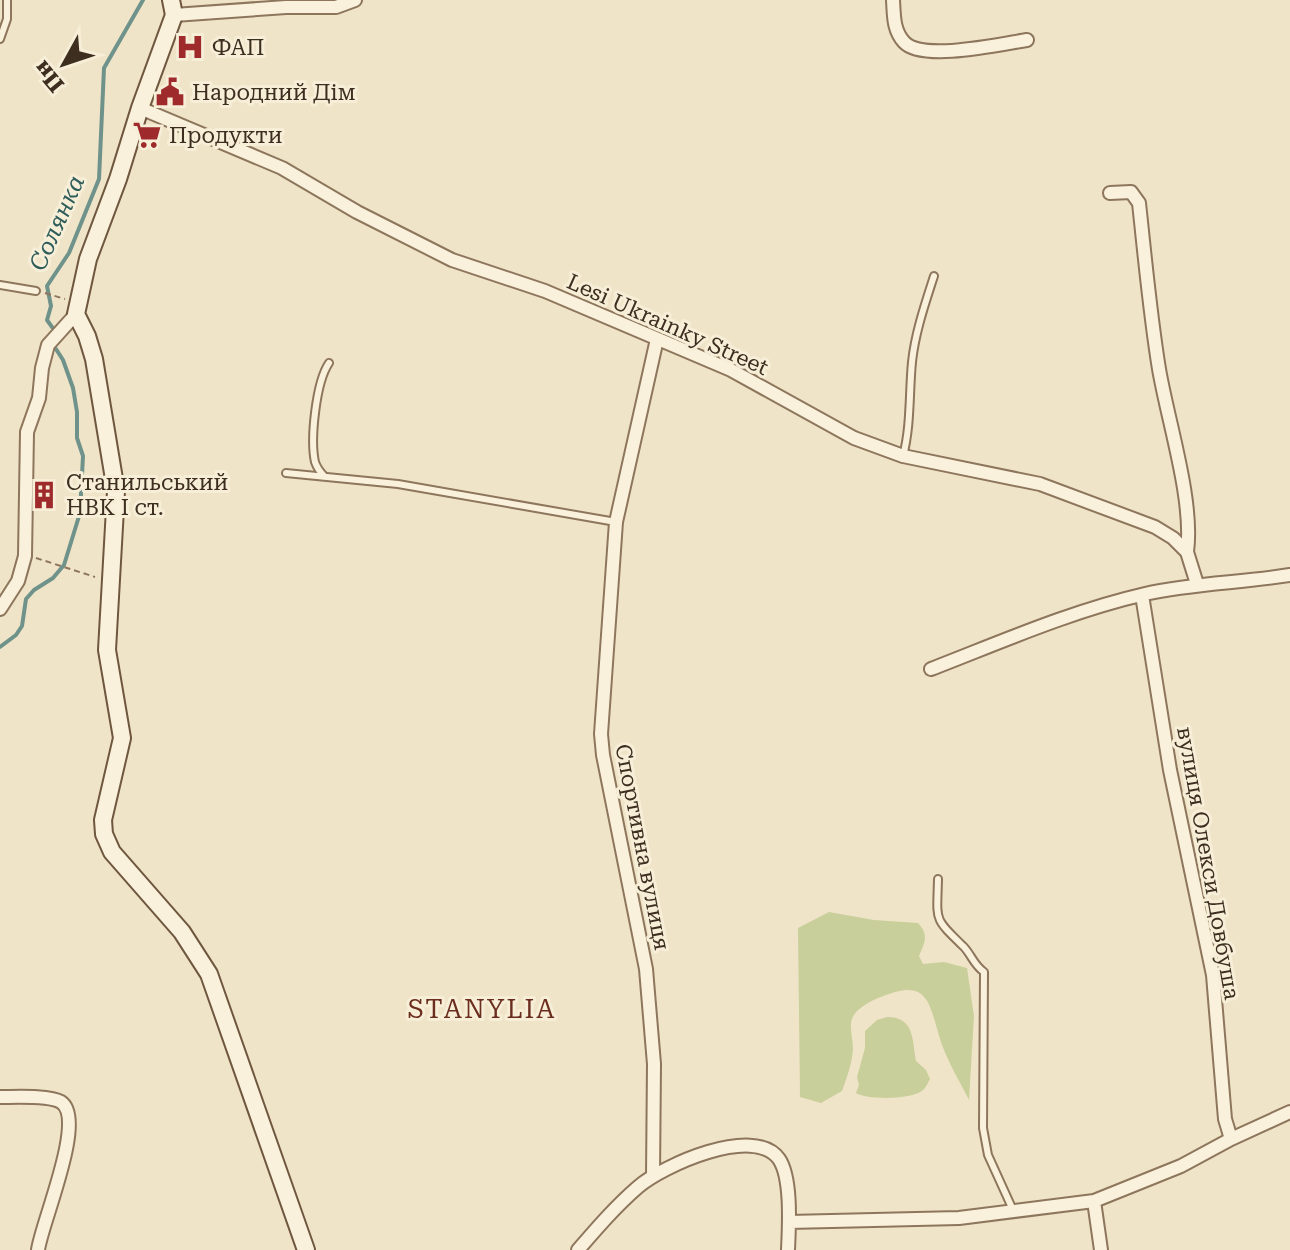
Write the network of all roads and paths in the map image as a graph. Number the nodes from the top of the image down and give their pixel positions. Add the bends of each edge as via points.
1 (7, 0) edge
2 (355, 0) edge
3 (893, 0) edge
4 (173, 7) edge
5 (0, 39) edge
6 (1027, 40) dead end
7 (140, 108) junction
8 (1110, 193) dead end
9 (934, 276) dead end
10 (0, 285) edge
11 (36, 291) joint
12 (59, 296) dead end
13 (76, 314) junction
14 (657, 339) junction
15 (329, 363) dead end
16 (903, 456) junction
17 (286, 473) dead end
18 (325, 477) junction
19 (616, 522) junction
20 (1187, 552) junction
21 (39, 559) dead end
22 (1290, 575) edge
23 (91, 576) dead end
24 (1197, 584) junction
25 (1142, 595) junction
26 (0, 609) edge
27 (931, 669) dead end
28 (938, 879) dead end
29 (0, 1097) edge
30 (1290, 1112) edge
31 (1231, 1139) junction
32 (653, 1176) junction
33 (1094, 1201) junction
34 (1013, 1210) junction
35 (789, 1222) junction
36 (38, 1250) edge
37 (306, 1250) edge
38 (578, 1250) edge
39 (788, 1250) edge
40 (1101, 1250) edge

1 - 5 lane
2 - 4 street via 336,7
3 - 6 street via 896,30 905,44 919,51
4 - 7 street
7 - 13 street via 88,259
7 - 14 street, Lesi Ukrainky Street via 282,168 452,260 545,291
8 - 20 street via 1131,192 1139,203 1159,368 1185,501
9 - 16 lane via 913,358
10 - 11 lane
11 - 12 path
13 - 26 street via 48,345 42,368 27,432 25,556 18,581
13 - 37 street via 94,359 116,491 107,650 122,738 104,834 112,852 182,932 209,974
14 - 16 street, Lesi Ukrainky Street via 731,370 854,438
14 - 19 street, Спортивна вулиця
15 - 18 lane via 315,427 315,464
16 - 20 street, Lesi Ukrainky Street via 1040,484 1155,527
17 - 18 lane
18 - 19 lane via 398,484
19 - 32 street, Спортивна вулиця via 601,734 646,969 654,1064
20 - 24 street
21 - 23 path
22 - 24 street
24 - 25 street
25 - 27 street
25 - 31 street, вулиця Олекси Довбуша via 1170,770 1213,975
28 - 34 lane via 940,924 984,972 983,1128 988,1155
29 - 36 street via 55,1099 69,1113 64,1162
30 - 31 street
31 - 33 street
32 - 35 street via 731,1146 766,1148 785,1172
32 - 38 street
33 - 34 street
33 - 40 street
34 - 35 street via 959,1218
35 - 39 street

